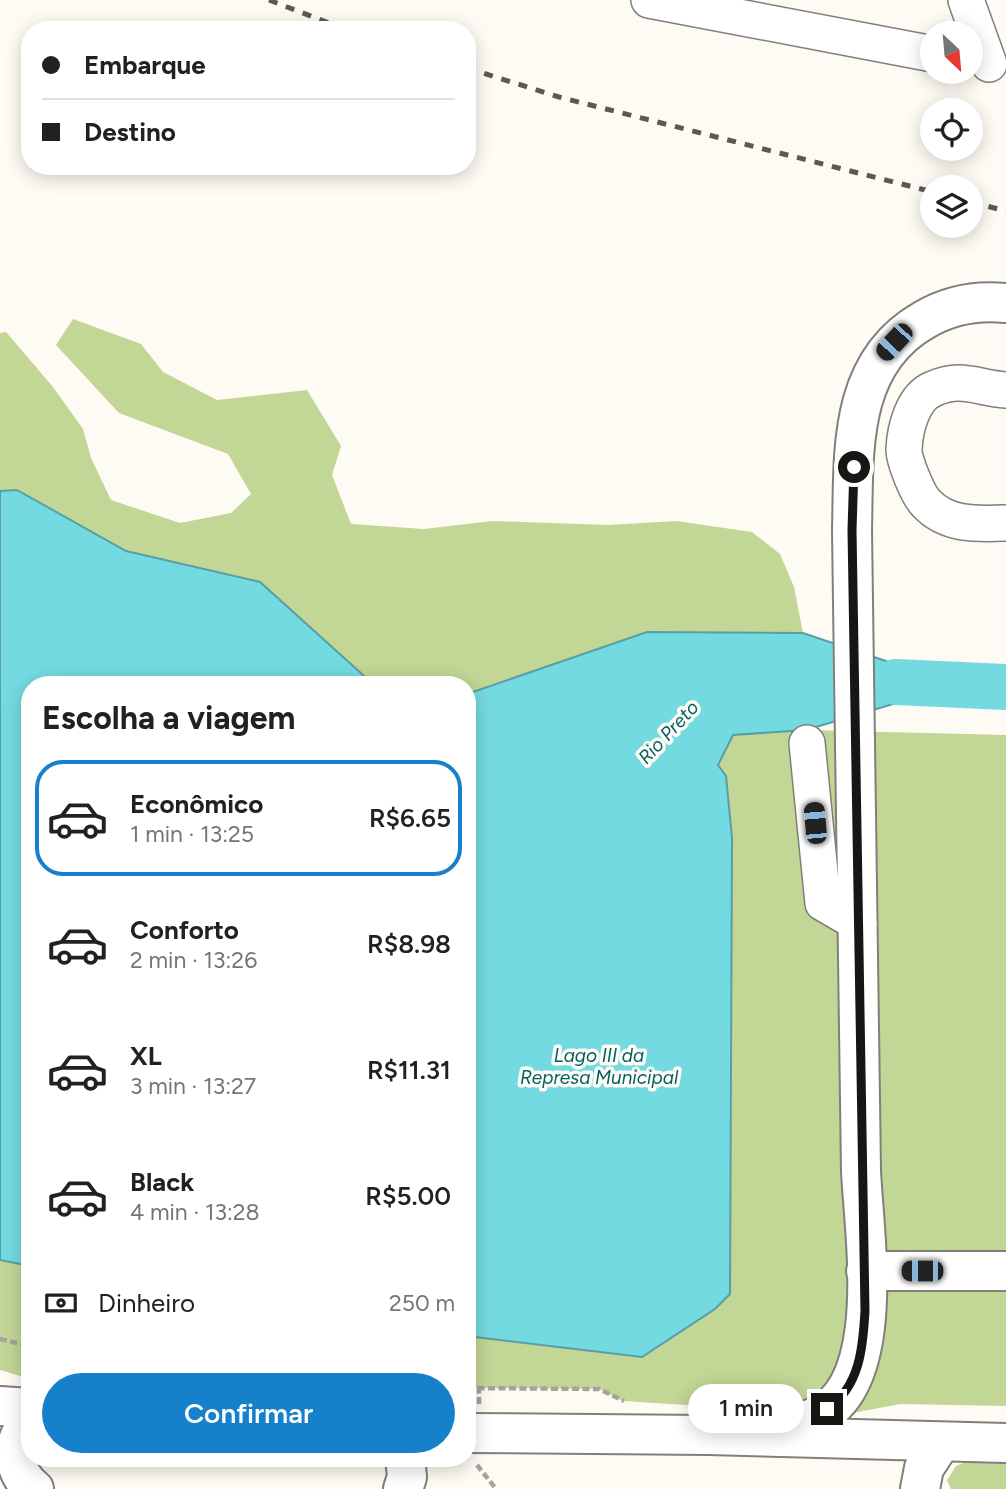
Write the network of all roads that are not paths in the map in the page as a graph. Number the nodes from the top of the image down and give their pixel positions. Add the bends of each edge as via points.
1 (966, 0) edge
2 (667, 2) edge
3 (920, 51) edge
4 (989, 64) edge
5 (1006, 303) edge
6 (1006, 390) edge
7 (1006, 523) edge
8 (807, 743) dead end
9 (859, 924) junction
10 (1006, 1270) edge
11 (866, 1271) junction
12 (0, 1406) edge
13 (21, 1407) edge
14 (476, 1433) edge
15 (21, 1434) edge
16 (708, 1435) junction
17 (941, 1442) junction
18 (1006, 1443) edge
19 (406, 1467) edge
20 (34, 1489) edge
21 (403, 1489) edge
22 (920, 1489) edge

1 - 4 street
2 - 3 street
5 - 9 main road via 961,304 931,315 905,330 868,379 854,446
6 - 7 street via 962,381 930,389 911,411 904,451 925,502 933,508 967,524
8 - 9 street via 823,903
9 - 11 main road
10 - 11 main road
11 - 16 main road via 863,1341 857,1371 840,1401 814,1418
12 - 13 main road
14 - 16 main road
15 - 20 main road via 16,1458 23,1478
16 - 17 main road
17 - 18 main road
17 - 22 main road via 924,1468
19 - 21 main road

